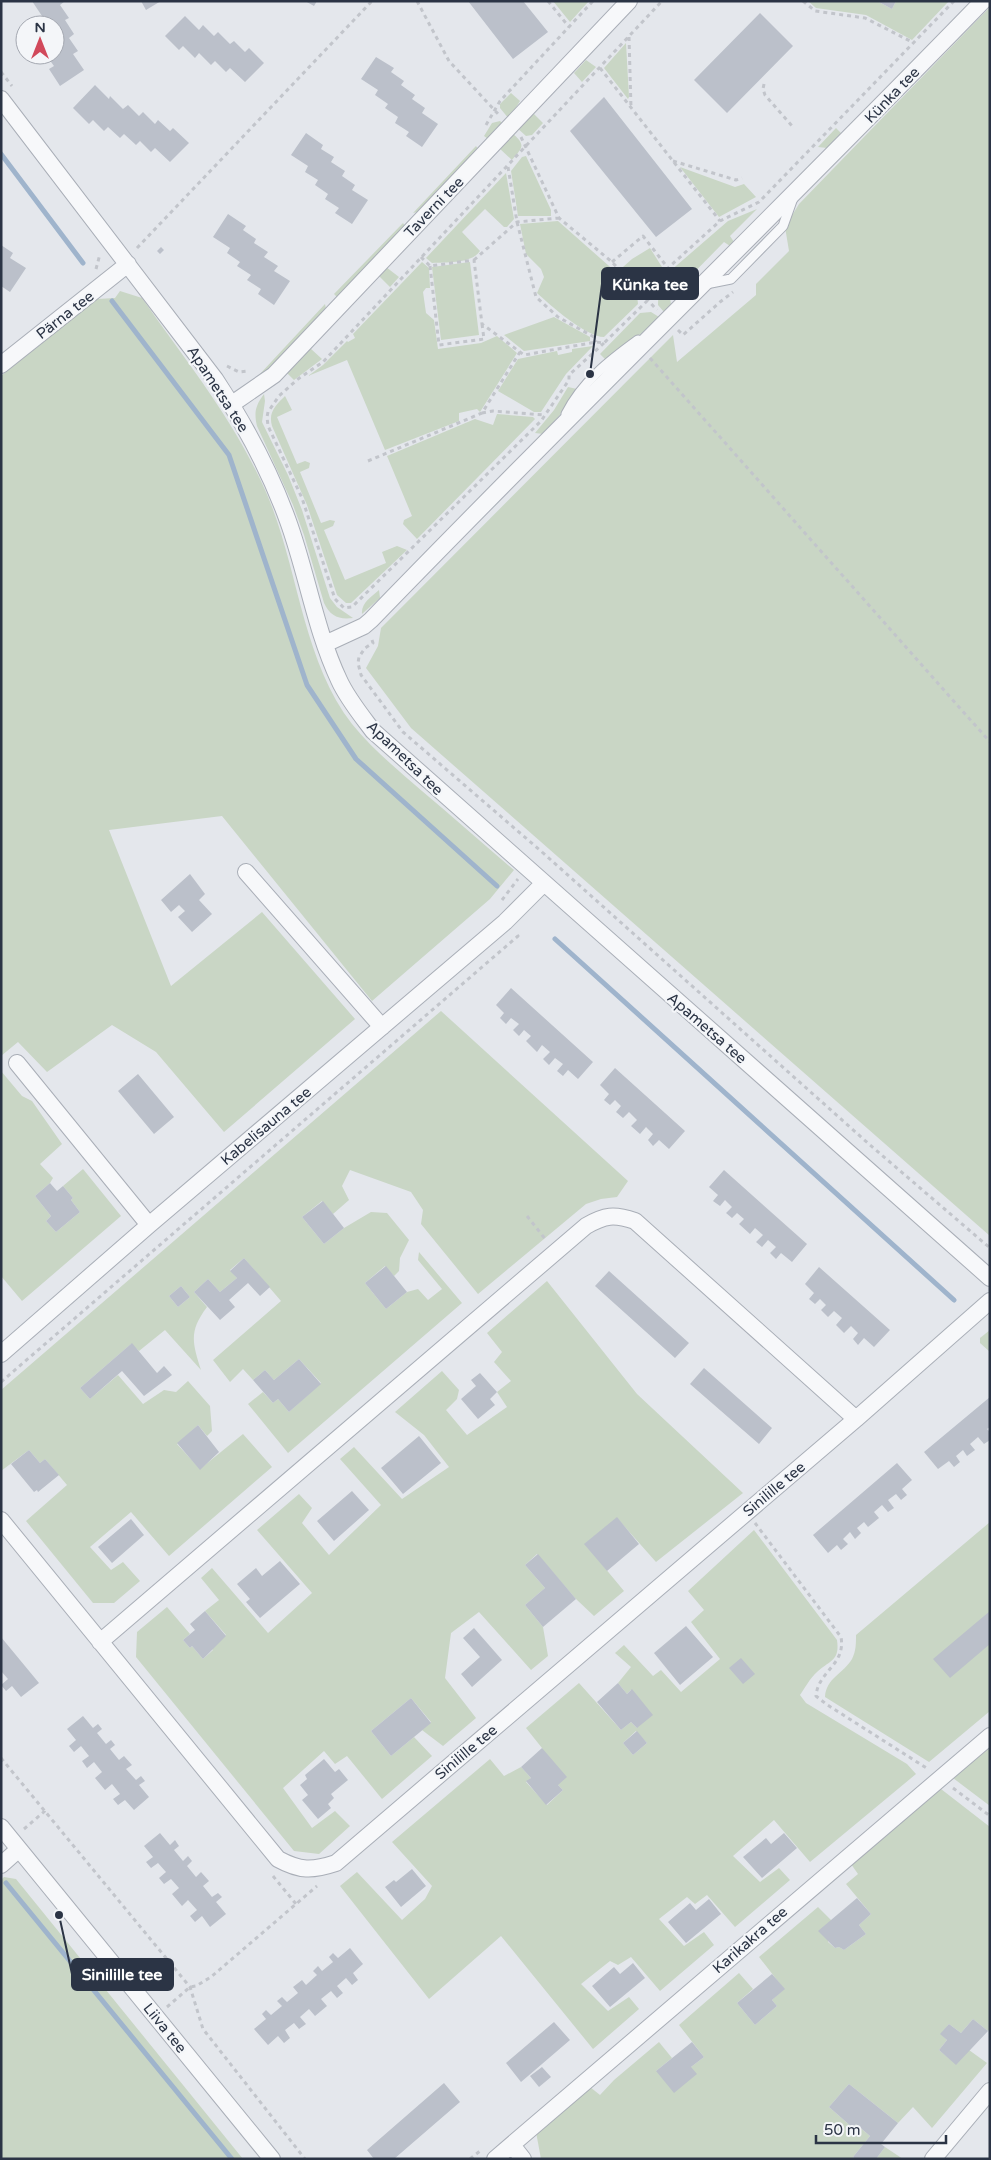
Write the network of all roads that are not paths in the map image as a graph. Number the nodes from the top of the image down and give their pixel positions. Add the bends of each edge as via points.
1 (629, 1) edge
2 (983, 1) edge
3 (7, 93) edge
4 (128, 264) junction
5 (667, 320) junction
6 (1, 365) edge
7 (232, 404) junction
8 (560, 426) junction
9 (325, 644) junction
10 (246, 872) dead end
11 (543, 884) junction
12 (382, 1027) junction
13 (17, 1063) dead end
14 (150, 1225) junction
15 (990, 1278) edge
16 (990, 1301) edge
17 (1, 1354) edge
18 (856, 1419) junction
19 (1, 1520) edge
20 (100, 1642) junction
21 (990, 1736) edge
22 (1, 1827) edge
23 (19, 1849) junction
24 (1, 1866) edge
25 (990, 2091) edge
26 (512, 2145) junction
27 (272, 2159) edge
28 (495, 2159) edge
29 (523, 2159) edge
30 (933, 2159) edge

1 - 7 street, Taverni tee via 274,375
2 - 5 street, Künka tee
3 - 4 street, Apametsa tee
4 - 6 street, Pärna tee
4 - 7 street, Apametsa tee
5 - 8 street, Künka tee
5 - 8 lane via 609,361 576,395
7 - 9 street, Apametsa tee via 257,450 288,520
8 - 9 street, Künka tee via 364,626
9 - 11 street, Apametsa tee via 339,681 373,731
10 - 12 street
11 - 12 street, Kabelisauna tee via 505,922
11 - 15 street, Apametsa tee
12 - 14 street, Kabelisauna tee
13 - 14 street
14 - 17 street, Kabelisauna tee
16 - 18 street, Sinilille tee
18 - 20 street via 635,1221 620,1216 602,1217 586,1226
18 - 20 street, Sinilille tee via 336,1863 322,1868 295,1868 278,1859
19 - 20 street, Sinilille tee
21 - 26 street, Karikakra tee
22 - 23 street, Liiva tee
23 - 24 street
23 - 27 street, Liiva tee
25 - 30 street
26 - 28 street, Karikakra tee
26 - 29 street

